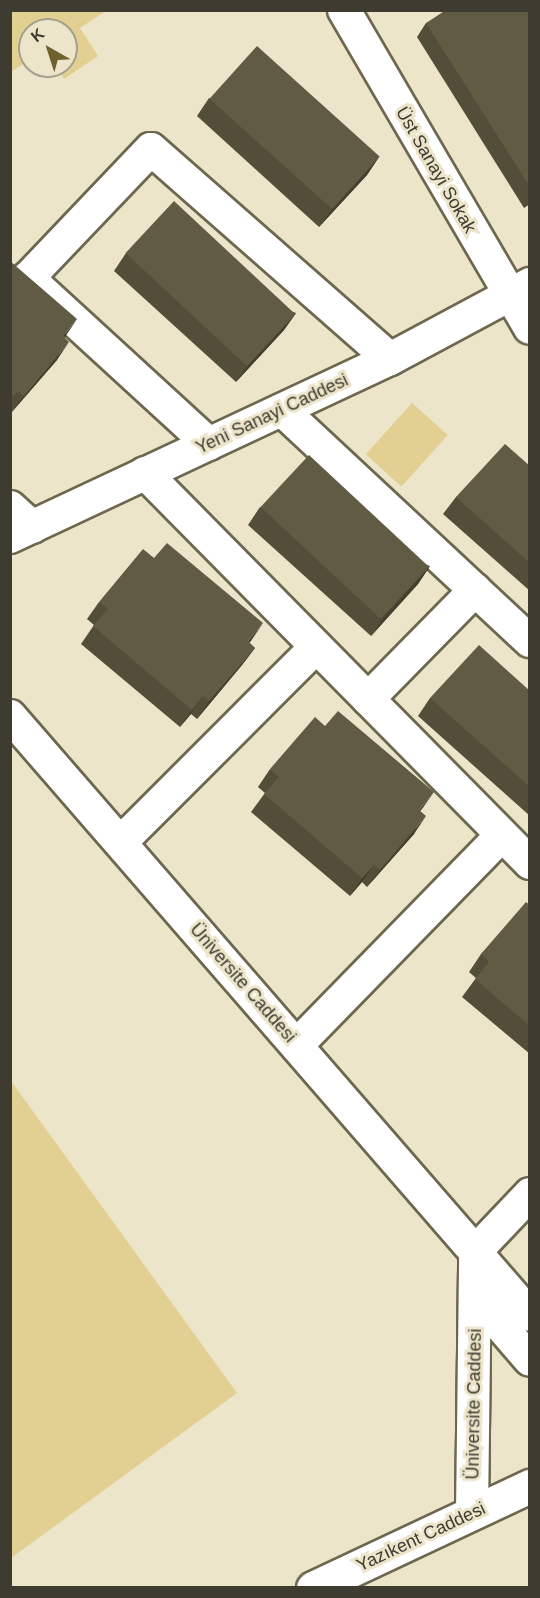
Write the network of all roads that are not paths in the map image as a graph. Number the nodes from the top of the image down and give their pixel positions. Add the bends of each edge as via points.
1 (344, 10) edge
2 (519, 290) edge
3 (530, 327) edge
4 (390, 358) junction
5 (282, 410) junction
6 (208, 444) junction
7 (146, 473) junction
8 (18, 524) edge
9 (475, 590) junction
10 (530, 641) edge
11 (316, 646) junction
12 (368, 699) junction
13 (10, 716) edge
14 (502, 835) junction
15 (121, 842) junction
16 (530, 862) edge
17 (297, 1045) junction
18 (530, 1194) edge
19 (475, 1252) junction
20 (476, 1296) junction
21 (530, 1315) edge
22 (530, 1360) edge
23 (530, 1486) edge
24 (472, 1513) junction
25 (313, 1587) edge

1 - 2 street, Üst Sanayi Sokak
2 - 3 street, Üst Sanayi Sokak
2 - 4 street, Yeni Sanayi Caddesi
4 - 5 street, Yeni Sanayi Caddesi
4 - 6 street via 151,149 28,278
5 - 6 street, Yeni Sanayi Caddesi
5 - 9 street
6 - 7 street, Yeni Sanayi Caddesi
7 - 8 street, Yeni Sanayi Caddesi
7 - 11 street
9 - 10 street
9 - 12 street
11 - 12 street
11 - 15 street
12 - 14 street
13 - 15 street, Üniversite Caddesi
14 - 16 street
14 - 17 street
15 - 17 street, Üniversite Caddesi
17 - 19 street, Üniversite Caddesi
18 - 19 street
19 - 20 street, Üniversite Caddesi
19 - 21 street, Üniversite Caddesi
20 - 22 street, Üniversite Caddesi
20 - 24 street, Üniversite Caddesi
23 - 24 street, Yazıkent Caddesi
24 - 25 street, Yazıkent Caddesi

